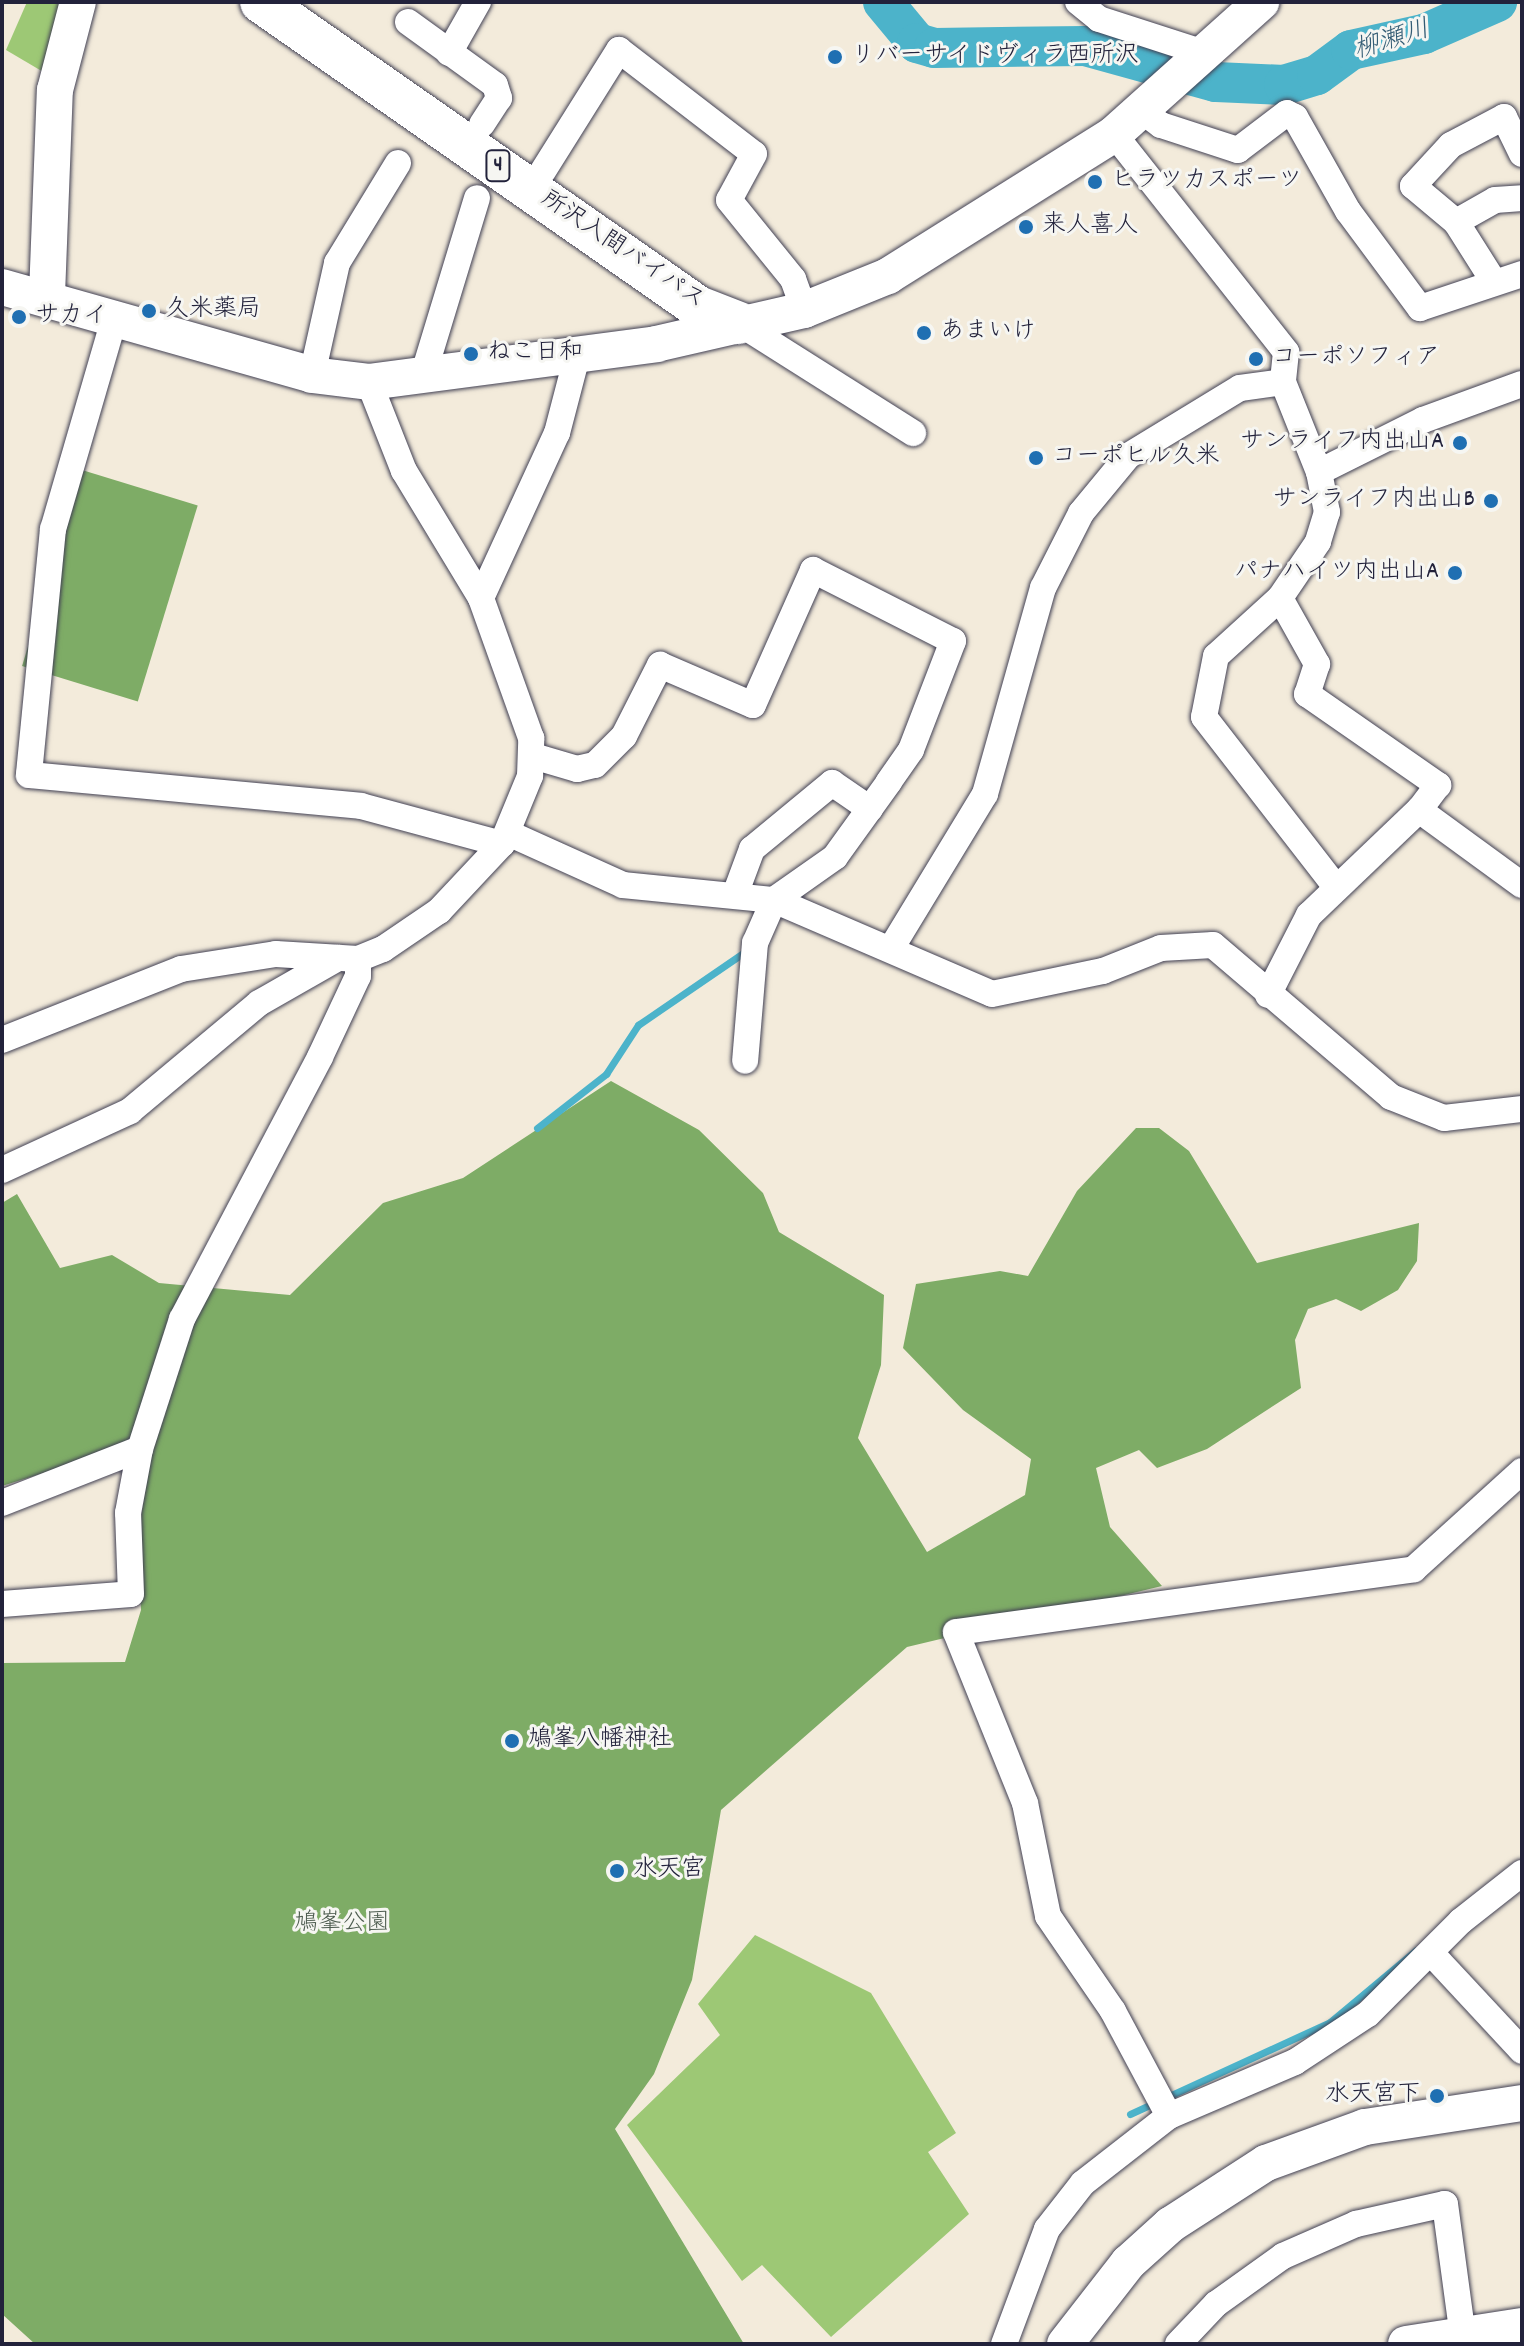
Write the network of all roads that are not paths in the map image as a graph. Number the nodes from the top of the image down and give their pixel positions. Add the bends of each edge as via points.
1 (78, 2) edge
2 (261, 2) edge
3 (306, 2) edge
4 (478, 2) edge
5 (1078, 2) edge
6 (1261, 2) edge
7 (408, 22) dead end
8 (449, 53) junction
9 (1201, 56) junction
10 (1151, 101) junction
11 (482, 124) junction
12 (1114, 134) junction
13 (1522, 154) edge
14 (398, 163) dead end
15 (543, 171) junction
16 (477, 198) dead end
17 (1522, 198) edge
18 (1456, 222) junction
19 (1522, 274) edge
20 (1494, 282) junction
21 (2, 287) edge
22 (47, 295) junction
23 (804, 310) junction
24 (115, 316) junction
25 (739, 323) junction
26 (576, 360) junction
27 (312, 375) junction
28 (422, 379) junction
29 (369, 382) junction
30 (1283, 382) junction
31 (1522, 384) edge
32 (913, 433) dead end
33 (1319, 472) junction
34 (481, 598) junction
35 (1280, 598) junction
36 (533, 756) junction
37 (870, 809) junction
38 (1419, 810) junction
39 (505, 838) junction
40 (1522, 885) edge
41 (1336, 887) junction
42 (736, 892) junction
43 (774, 900) junction
44 (892, 947) junction
45 (348, 958) junction
46 (1268, 995) junction
47 (2, 1040) edge
48 (745, 1061) dead end
49 (1522, 1109) edge
50 (2, 1170) edge
51 (140, 1449) junction
52 (1521, 1475) edge
53 (2, 1503) edge
54 (2, 1604) edge
55 (1522, 1873) edge
56 (1432, 1954) junction
57 (1522, 2051) edge
58 (1522, 2103) edge
59 (1169, 2116) junction
60 (1522, 2326) edge
61 (1464, 2339) edge
62 (1004, 2344) edge
63 (1065, 2344) edge
64 (1178, 2344) edge
65 (1406, 2344) edge

1 - 22 street via 55,90
2 - 25 main road, 所沢入間バイパス / 4 via 698,307
3 - 11 main road, 所沢入間バイパス / 4
4 - 8 street
5 - 9 street via 1099,19
6 - 9 street
7 - 8 street
8 - 11 street via 498,91
9 - 10 street
10 - 12 street
10 - 20 street via 1161,125 1238,150 1287,113 1420,308
11 - 15 main road, 所沢入間バイパス / 4
12 - 23 street via 888,276
12 - 30 street via 1280,340
13 - 18 street via 1504,117 1451,145 1413,186
14 - 27 street via 337,263
15 - 23 street via 619,50 754,154 729,200 793,279
15 - 25 main road, 所沢入間バイパス / 4 via 722,299
16 - 28 street
17 - 18 street via 1495,200
18 - 20 street
19 - 20 street
21 - 22 street
22 - 24 street
23 - 25 street
24 - 27 street
24 - 39 street via 53,529 29,775 361,806
25 - 26 street
25 - 32 street
26 - 28 street
26 - 34 street via 557,433
27 - 29 street
28 - 29 street
29 - 34 street via 404,471
30 - 33 street
30 - 44 street via 1240,388 1128,456 1081,513 1043,588 985,794
31 - 33 street via 1423,420
33 - 35 street via 1324,526
34 - 36 street
35 - 38 street via 1317,664 1307,694 1438,785
35 - 41 street via 1216,656 1204,717
36 - 37 street via 577,769 595,765 624,736 660,665 753,705 813,570 953,641 911,750
36 - 39 street
37 - 42 street via 832,783 752,849
37 - 43 street via 835,857
38 - 40 street
38 - 41 street
39 - 42 street via 623,885
39 - 45 street via 439,911
41 - 46 street via 1309,915
42 - 43 street
43 - 44 street
43 - 48 street via 755,943
44 - 46 street via 992,994 1103,971 1192,941 1234,958
45 - 47 street via 276,954 181,969
45 - 50 street via 259,1003 130,1111
45 - 51 street via 358,976 182,1319
46 - 49 street via 1391,1097 1425,1113 1466,1119
51 - 53 street
51 - 54 street via 128,1513 131,1594
52 - 59 street via 1414,1569 956,1632 1025,1803 1048,1916 1113,2011
55 - 56 street
56 - 57 street
56 - 59 street via 1368,2014 1295,2062
58 - 63 street via 1365,2127 1266,2163 1138,2254
59 - 62 street via 1083,2183 1047,2229
60 - 61 street
61 - 64 street via 1445,2204 1356,2224 1283,2256 1216,2304
61 - 65 street

